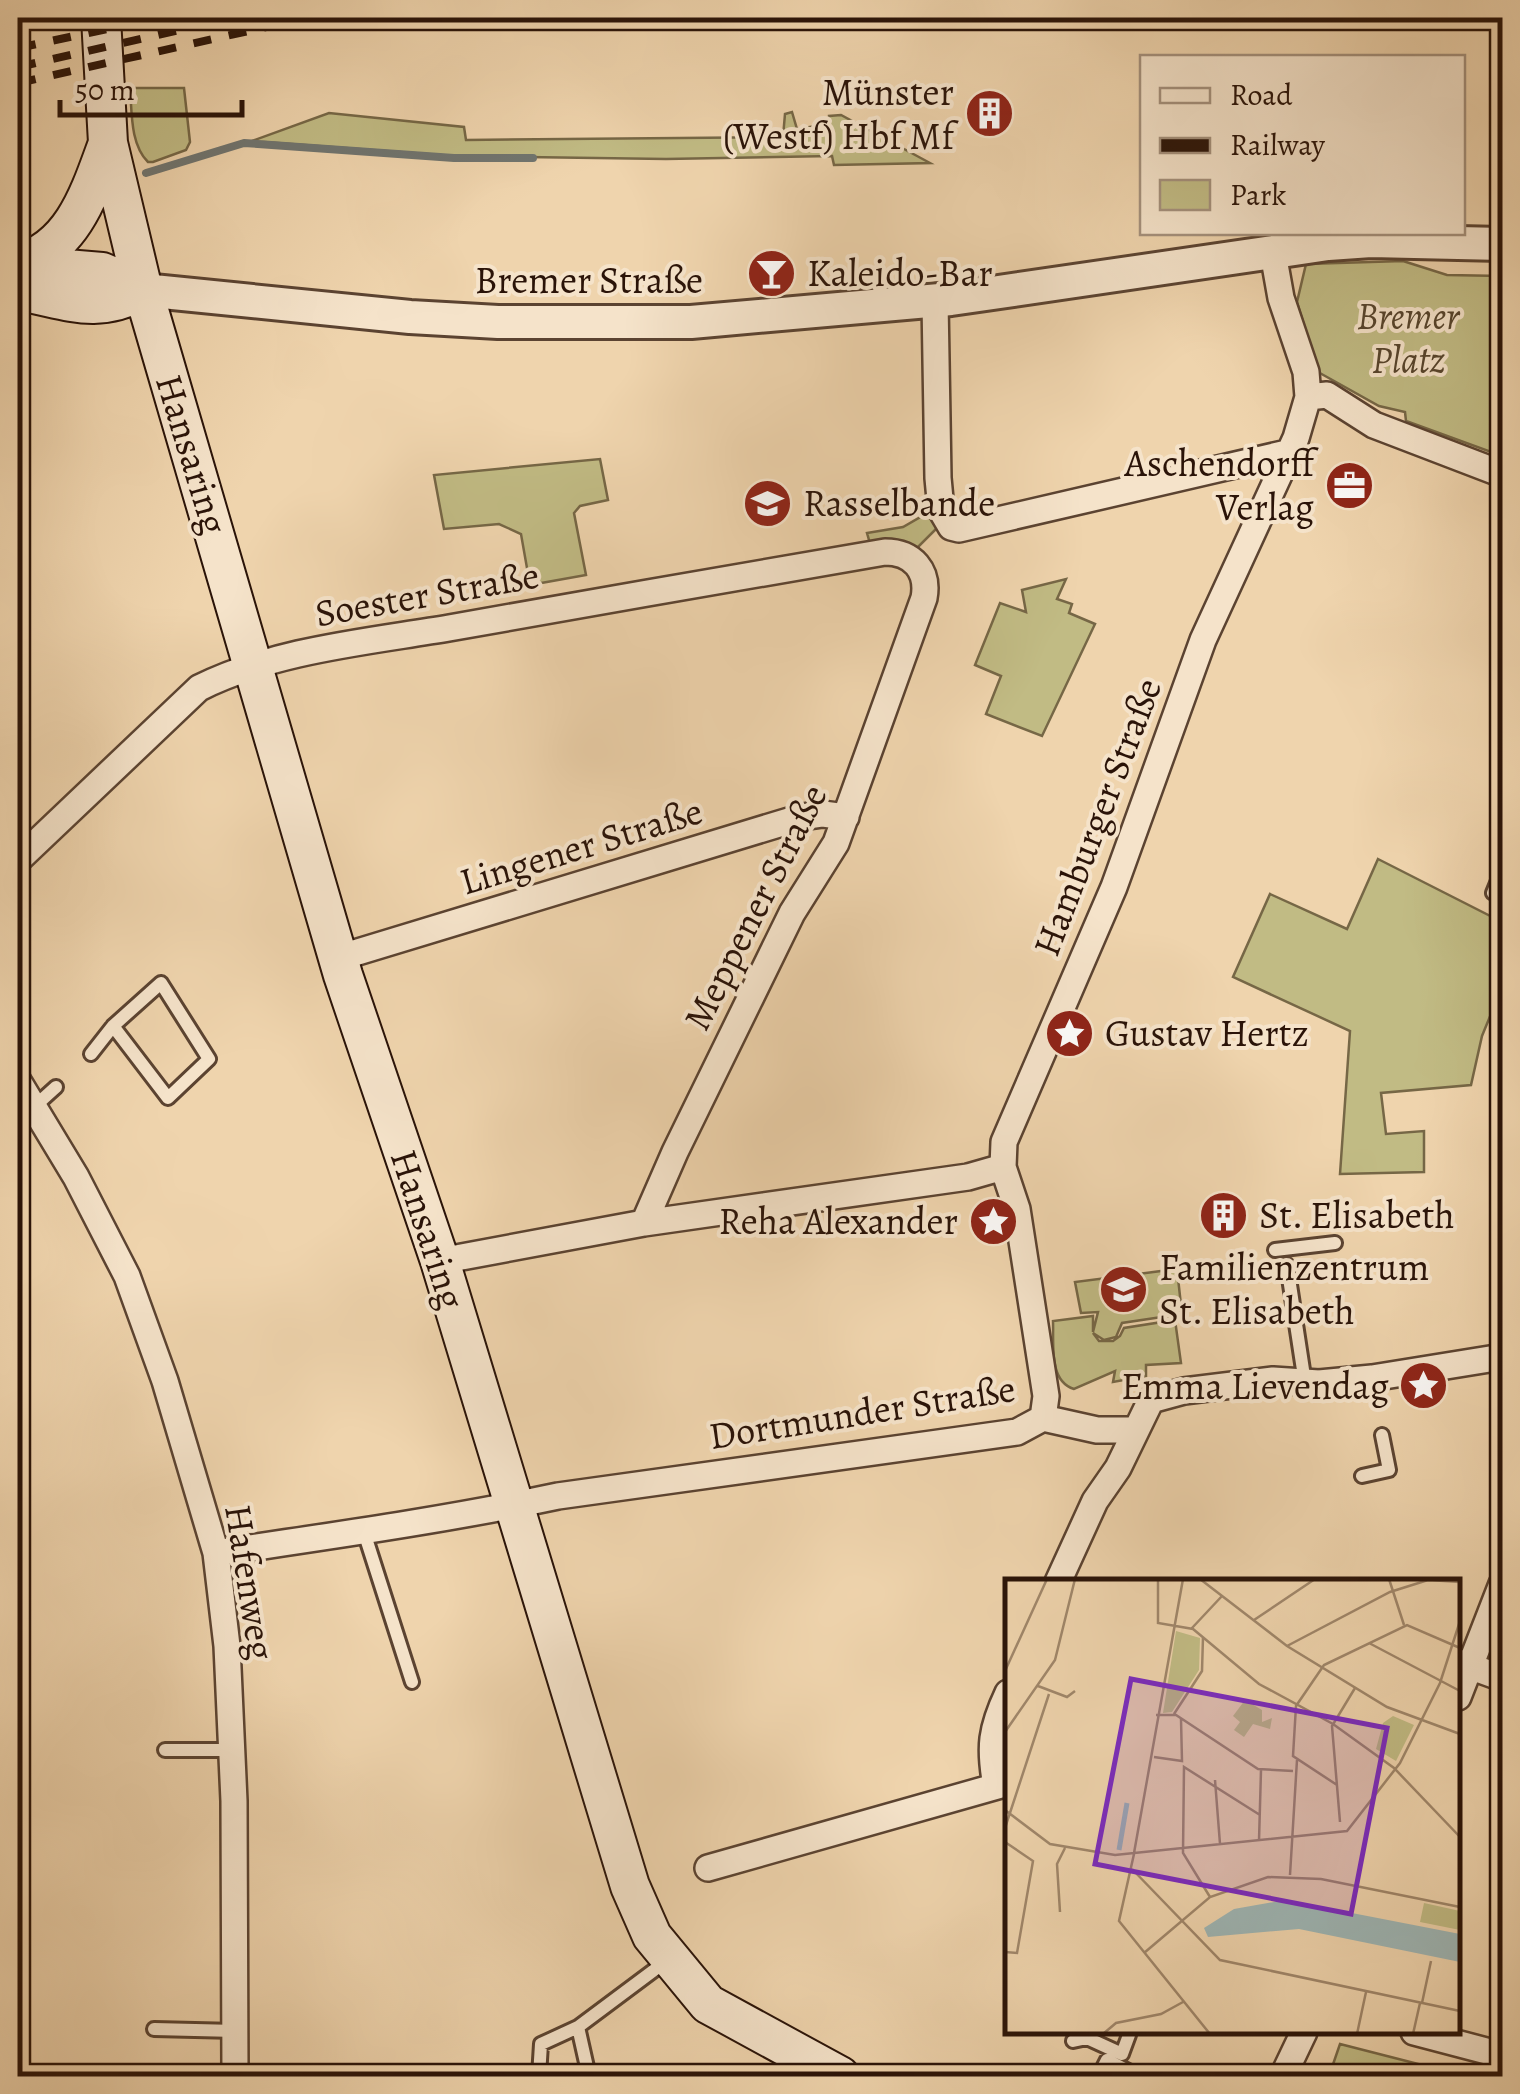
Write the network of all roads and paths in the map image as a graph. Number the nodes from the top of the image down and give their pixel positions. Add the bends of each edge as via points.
1 (101, 18) edge
2 (108, 144) junction
3 (1370, 237) edge
4 (1502, 244) edge
5 (1273, 253) junction
6 (20, 284) edge
7 (143, 290) junction
8 (935, 301) junction
9 (1308, 398) junction
10 (1287, 453) junction
11 (1502, 474) edge
12 (916, 563) joint
13 (254, 666) junction
14 (846, 817) junction
15 (18, 860) edge
16 (1502, 871) edge
17 (1493, 893) dead end
18 (338, 958) junction
19 (112, 1026) junction
20 (91, 1054) dead end
21 (18, 1080) edge
22 (56, 1087) dead end
23 (35, 1106) junction
24 (1003, 1166) junction
25 (644, 1223) junction
26 (1335, 1243) dead end
27 (1275, 1250) dead end
28 (440, 1261) junction
29 (1288, 1265) dead end
30 (1502, 1357) edge
31 (1305, 1382) junction
32 (1043, 1418) junction
33 (1135, 1430) junction
34 (1382, 1436) dead end
35 (1362, 1476) dead end
36 (516, 1506) junction
37 (364, 1532) junction
38 (216, 1553) junction
39 (1059, 1579) edge
40 (1502, 1584) edge
41 (1464, 1664) edge
42 (1502, 1678) edge
43 (412, 1682) dead end
44 (1005, 1699) edge
45 (165, 1750) dead end
46 (232, 1750) junction
47 (1002, 1785) edge
48 (708, 1868) dead end
49 (669, 1960) junction
50 (578, 2028) junction
51 (154, 2029) dead end
52 (236, 2031) junction
53 (1303, 2034) edge
54 (1422, 2034) edge
55 (1129, 2035) dead end
56 (1073, 2041) dead end
57 (1494, 2052) dead end
58 (235, 2076) edge
59 (539, 2076) edge
60 (589, 2076) edge
61 (840, 2076) edge
62 (1099, 2076) edge
63 (1138, 2076) edge
64 (1283, 2076) edge

1 - 2 main road
2 - 6 main road via 70,226
2 - 7 main road, Hansaring
3 - 4 street
3 - 5 street
5 - 8 street, Bremer Straße
5 - 9 street
6 - 7 main road via 86,304 112,305
7 - 8 street, Bremer Straße via 514,322 690,322
7 - 13 main road, Hansaring
8 - 10 street via 938,478 941,510 951,527
9 - 10 street, Hamburger Straße
9 - 11 street via 1327,395 1374,425
10 - 24 street, Hamburger Straße via 1198,653 1114,887 1012,1120
12 - 13 street, Soester Straße via 885,552
12 - 14 street, Meppener Straße via 924,598
13 - 15 street, Soester Straße via 199,688
13 - 18 main road, Hansaring
14 - 18 street, Lingener Straße via 802,817
14 - 25 street, Meppener Straße via 792,914
16 - 17 lane
18 - 28 main road, Hansaring
19 - 19 lane via 161,984 209,1059 168,1098
19 - 20 lane
21 - 23 street, Hafenweg
22 - 23 lane
23 - 38 street, Hafenweg via 127,1276
24 - 25 street via 968,1177
24 - 32 street via 1018,1208 1046,1396
25 - 28 street
26 - 27 lane
28 - 36 main road, Hansaring
29 - 31 lane
30 - 31 street via 1372,1383
31 - 33 street via 1273,1380 1159,1396
32 - 33 street, Dortmunder Straße
32 - 36 street, Dortmunder Straße via 1017,1432
33 - 39 street
34 - 35 lane via 1389,1470
36 - 37 street, Dortmunder Straße
36 - 49 main road, Hansaring via 627,1878
37 - 38 street, Dortmunder Straße
37 - 43 lane
38 - 46 street, Hafenweg
40 - 41 street
41 - 42 street
44 - 47 street via 990,1755
45 - 46 lane
46 - 52 street, Hafenweg
47 - 48 street
49 - 50 lane
49 - 61 main road, Hansaring via 722,2014
50 - 59 lane via 540,2044
50 - 60 lane
51 - 52 lane
52 - 58 street, Hafenweg
53 - 64 street
54 - 57 street
55 - 56 lane via 1122,2054 1087,2038
62 - 63 lane via 1107,2060

